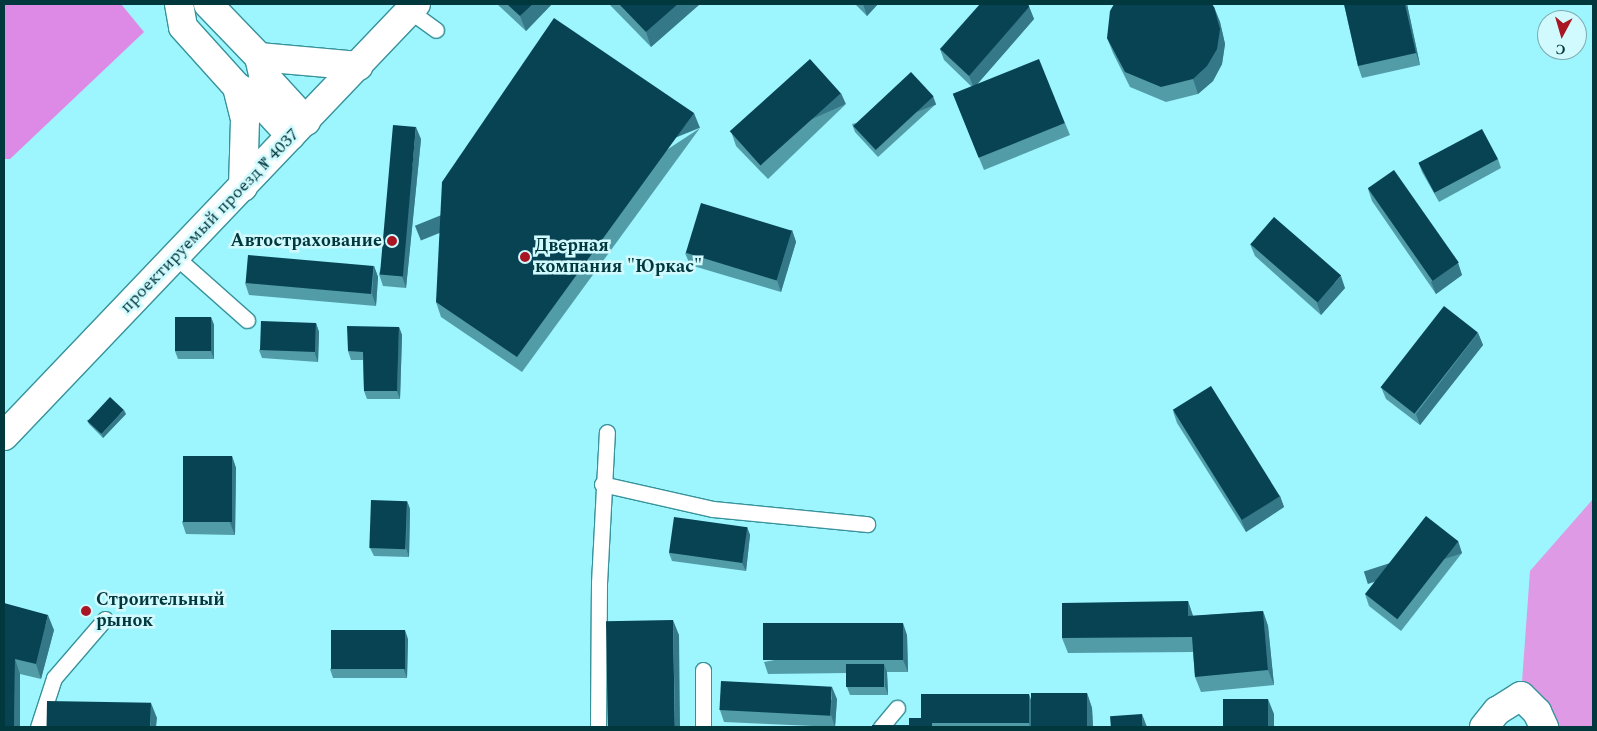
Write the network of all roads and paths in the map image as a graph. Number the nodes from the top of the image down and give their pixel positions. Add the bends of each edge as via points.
1 (179, 4) edge
2 (208, 4) edge
3 (413, 7) edge
4 (436, 30) dead end
5 (259, 57) junction
6 (359, 66) junction
7 (237, 87) junction
8 (298, 129) junction
9 (243, 187) junction
10 (176, 257) junction
11 (247, 320) dead end
12 (607, 432) dead end
13 (4, 436) edge
14 (602, 484) junction
15 (867, 524) dead end
16 (105, 619) dead end
17 (704, 670) dead end
18 (898, 708) dead end
19 (38, 727) edge
20 (598, 727) edge
21 (703, 727) edge
22 (881, 727) edge
23 (1484, 727) edge
24 (1544, 727) edge

1 - 7 street via 183,27
2 - 5 street
3 - 4 lane
3 - 6 street, проектируемый проезд № 4037
5 - 6 street
5 - 8 street via 263,74
6 - 8 street, проектируемый проезд № 4037
7 - 8 street
7 - 9 street via 244,120
8 - 9 street, проектируемый проезд № 4037
9 - 10 street, проектируемый проезд № 4037
10 - 11 lane
10 - 13 street, проектируемый проезд № 4037
12 - 14 lane
14 - 15 lane via 713,509
14 - 20 lane
16 - 19 lane via 54,678
17 - 21 lane
18 - 22 lane
23 - 24 street via 1496,711 1521,696 1537,712

